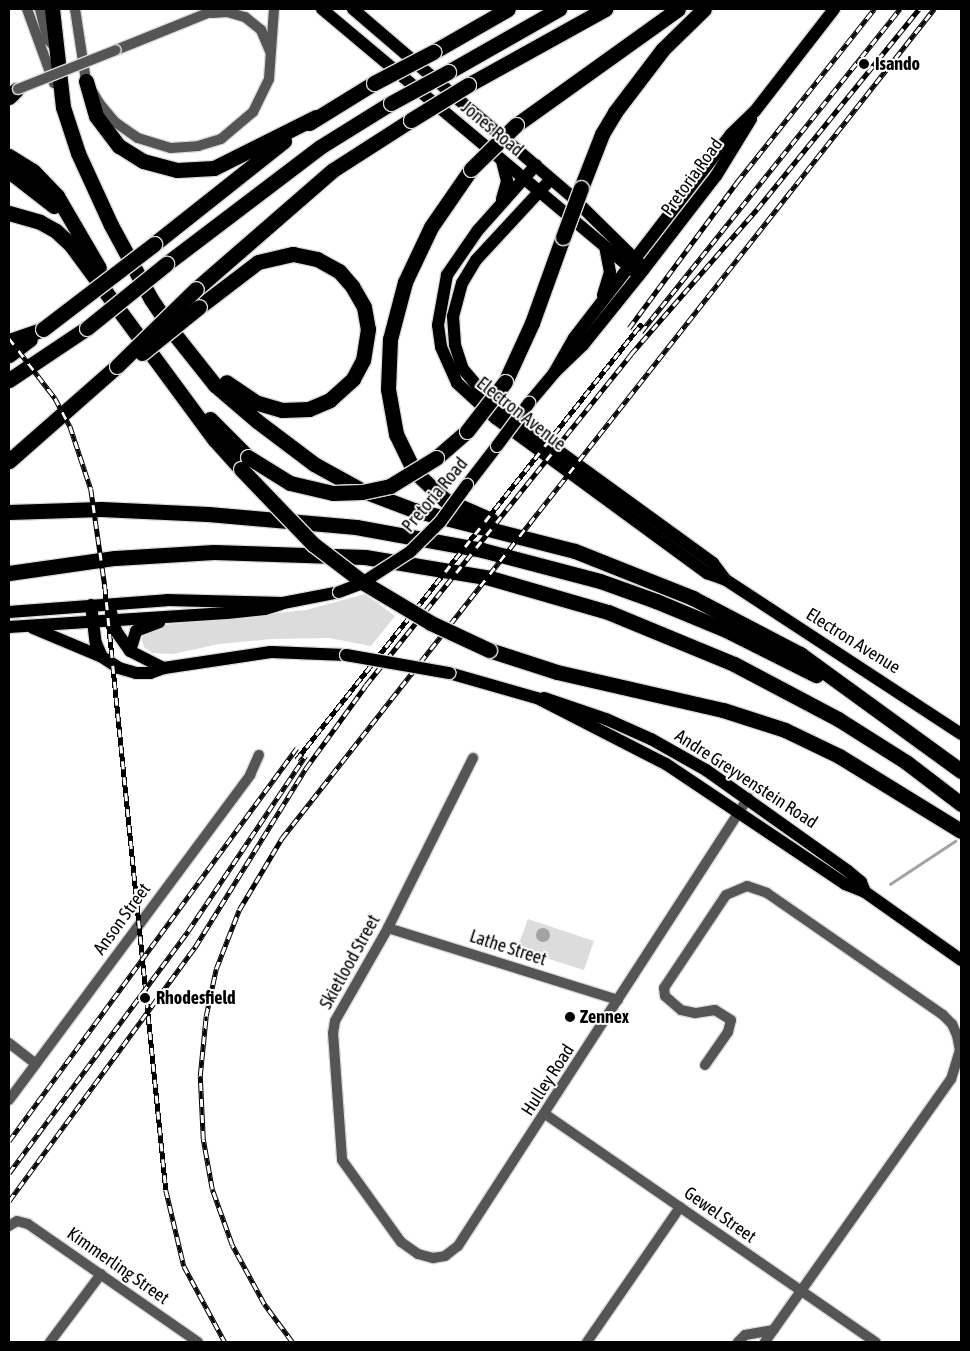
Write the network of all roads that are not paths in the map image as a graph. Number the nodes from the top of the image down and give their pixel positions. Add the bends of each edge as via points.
1 (27, 9) edge
2 (40, 9) edge
3 (52, 9) edge
4 (74, 9) edge
5 (81, 9) edge
6 (218, 9) edge
7 (274, 9) edge
8 (322, 9) edge
9 (353, 9) edge
10 (487, 9) edge
11 (508, 9) edge
12 (559, 9) edge
13 (605, 9) edge
14 (678, 9) edge
15 (704, 9) edge
16 (834, 9) edge
17 (202, 15) junction
18 (79, 41) junction
19 (448, 43) junction
20 (56, 49) junction
21 (272, 57) junction
22 (86, 81) junction
23 (13, 91) edge
24 (63, 107) junction
25 (316, 117) junction
26 (9, 156) edge
27 (501, 159) junction
28 (536, 165) junction
29 (9, 171) edge
30 (524, 179) junction
31 (551, 179) junction
32 (539, 192) junction
33 (497, 208) junction
34 (522, 210) junction
35 (560, 210) junction
36 (9, 213) edge
37 (84, 241) junction
38 (605, 247) junction
39 (637, 268) junction
40 (598, 306) junction
41 (132, 323) junction
42 (41, 331) junction
43 (9, 341) edge
44 (188, 352) junction
45 (9, 355) edge
46 (120, 367) junction
47 (554, 373) junction
48 (9, 380) edge
49 (9, 461) edge
50 (244, 463) junction
51 (9, 512) edge
52 (621, 567) junction
53 (9, 573) edge
54 (726, 580) junction
55 (110, 603) junction
56 (283, 603) junction
57 (91, 605) junction
58 (9, 612) edge
59 (185, 616) junction
60 (93, 620) junction
61 (113, 620) junction
62 (24, 625) junction
63 (9, 627) edge
64 (130, 651) junction
65 (102, 657) junction
66 (164, 668) junction
67 (537, 698) junction
68 (870, 704) junction
69 (961, 734) edge
70 (259, 755) dead end
71 (473, 758) dead end
72 (961, 770) edge
73 (748, 798) junction
74 (961, 804) edge
75 (740, 812) junction
76 (961, 831) edge
77 (865, 892) junction
78 (388, 928) junction
79 (961, 960) edge
80 (618, 1000) junction
81 (9, 1043) edge
82 (36, 1064) junction
83 (706, 1065) dead end
84 (9, 1100) edge
85 (545, 1114) junction
86 (680, 1207) junction
87 (13, 1223) edge
88 (425, 1256) joint
89 (101, 1274) junction
90 (801, 1291) junction
91 (774, 1330) junction
92 (50, 1342) edge
93 (198, 1342) edge
94 (587, 1342) edge
95 (738, 1342) edge
96 (765, 1342) edge
97 (876, 1342) edge

1 - 24 street
2 - 20 street via 48,40
3 - 20 highway
4 - 18 street
5 - 18 street
6 - 17 street
7 - 21 street
8 - 27 main road, Jones Road
9 - 28 main road, Jones Road
10 - 19 highway
11 - 19 highway
12 - 48 highway, bridge via 391,103 320,147 87,328
13 - 46 highway, bridge via 468,86 333,170 196,289
14 - 52 highway, bridge via 516,125 471,169 419,248 396,311 390,339 388,389 392,420 401,446 426,484 459,508 568,544
15 - 50 highway, bridge via 663,49 631,88 602,134 532,323 505,382 467,431 436,458 390,486 362,492 333,493 290,483
16 - 39 main road, Pretoria Road via 755,111 716,176
17 - 21 street via 227,12 246,18 265,36
17 - 23 street, bridge
18 - 22 street
19 - 25 highway, bridge
20 - 24 highway
21 - 22 street via 265,92 253,112 232,132 198,146 172,148 138,138 108,115
22 - 25 highway via 96,116 119,146 143,161 177,170 214,168
24 - 44 highway via 78,153 111,225 151,299
25 - 42 highway, bridge
26 - 37 highway via 46,183
27 - 30 main road, Jones Road
27 - 33 main road via 507,181
28 - 30 main road, Electron Avenue
28 - 31 main road, Jones Road
29 - 37 highway via 45,196
30 - 32 main road, Jones Road
30 - 33 main road, Electron Avenue
31 - 32 main road, Electron Avenue
31 - 39 main road, Jones Road
32 - 34 main road, Electron Avenue
32 - 35 main road, Jones Road
33 - 54 main road, Electron Avenue via 454,262 443,289 438,314 439,336 445,359 457,383 477,404 586,486 707,573
34 - 35 main road via 539,204
34 - 54 main road, Electron Avenue via 476,260 457,295 453,329 463,369 490,401 713,563
35 - 38 main road, Jones Road
36 - 41 highway via 40,222 56,231
37 - 41 highway
38 - 39 main road, Jones Road
38 - 40 main road via 610,272
39 - 40 main road, Pretoria Road
39 - 47 main road, Pretoria Road via 583,345
40 - 47 main road, Pretoria Road via 562,354
41 - 50 highway via 187,402
42 - 43 highway
42 - 45 highway
44 - 46 highway, bridge via 247,398 269,408 310,409 335,396 359,371 366,349 367,319 352,286 339,271 311,257 282,254 258,262
44 - 52 highway via 215,385 257,421 314,464 361,490 414,510 555,546
46 - 49 highway
47 - 56 main road, Pretoria Road, bridge via 440,522 410,552 362,583 339,592
50 - 76 highway, bridge via 288,521 346,570 431,623 489,650 550,670 723,710 785,730 839,756
51 - 68 highway via 101,510 208,514 356,527 482,550 590,578 656,601 786,659
52 - 68 highway via 693,598 800,654
53 - 74 highway via 115,558 214,552 365,557 490,578 608,612 734,664 838,720 906,762
54 - 69 main road, Electron Avenue
55 - 56 main road, Pretoria Road via 226,599
55 - 57 main road, Pretoria Road
55 - 61 main road
56 - 59 main road, Pretoria Road via 265,609
57 - 58 main road, Pretoria Road
57 - 60 main road
59 - 61 main road, Pretoria Road
59 - 64 main road via 140,628 133,635
60 - 61 main road, Pretoria Road
60 - 62 main road, Pretoria Road
60 - 65 main road via 96,643
61 - 64 main road
62 - 63 main road, Pretoria Road
62 - 65 main road, Andre Greyvenstein Road
64 - 66 main road
65 - 66 main road, Andre Greyvenstein Road via 119,668 136,673
66 - 67 main road, Andre Greyvenstein Road, bridge via 271,652 346,655 449,673
67 - 73 main road, Andre Greyvenstein Road via 570,705 651,739
67 - 75 main road, Andre Greyvenstein Road via 666,764
68 - 72 highway
70 - 82 street, Anson Street via 245,781
71 - 78 street, Skietlood Street
73 - 75 street, Hulley Road
73 - 77 main road, Andre Greyvenstein Road via 856,877
75 - 77 main road, Andre Greyvenstein Road via 845,884
75 - 80 street, Hulley Road
77 - 79 main road, Andre Greyvenstein Road
78 - 80 street, Lathe Street
78 - 88 street, Skietlood Street via 335,1021 339,1148 345,1167 397,1237 411,1250
80 - 85 street, Hulley Road
81 - 82 street
82 - 84 street, Anson Street
83 - 90 street via 728,1032 731,1020 715,1010 695,1013 681,1010 664,996 664,988 719,904 729,892 741,887 754,887 767,893 943,1015 955,1030 960,1050 951,1078
85 - 86 street, Gewel Street
85 - 88 street, Hulley Road via 458,1246 445,1256
86 - 90 street, Gewel Street
86 - 94 street
87 - 89 street, Kimmerling Street via 28,1224
89 - 92 street
89 - 93 street, Kimmerling Street
90 - 91 street
90 - 97 street, Gewel Street
91 - 95 street via 745,1335
91 - 96 street

